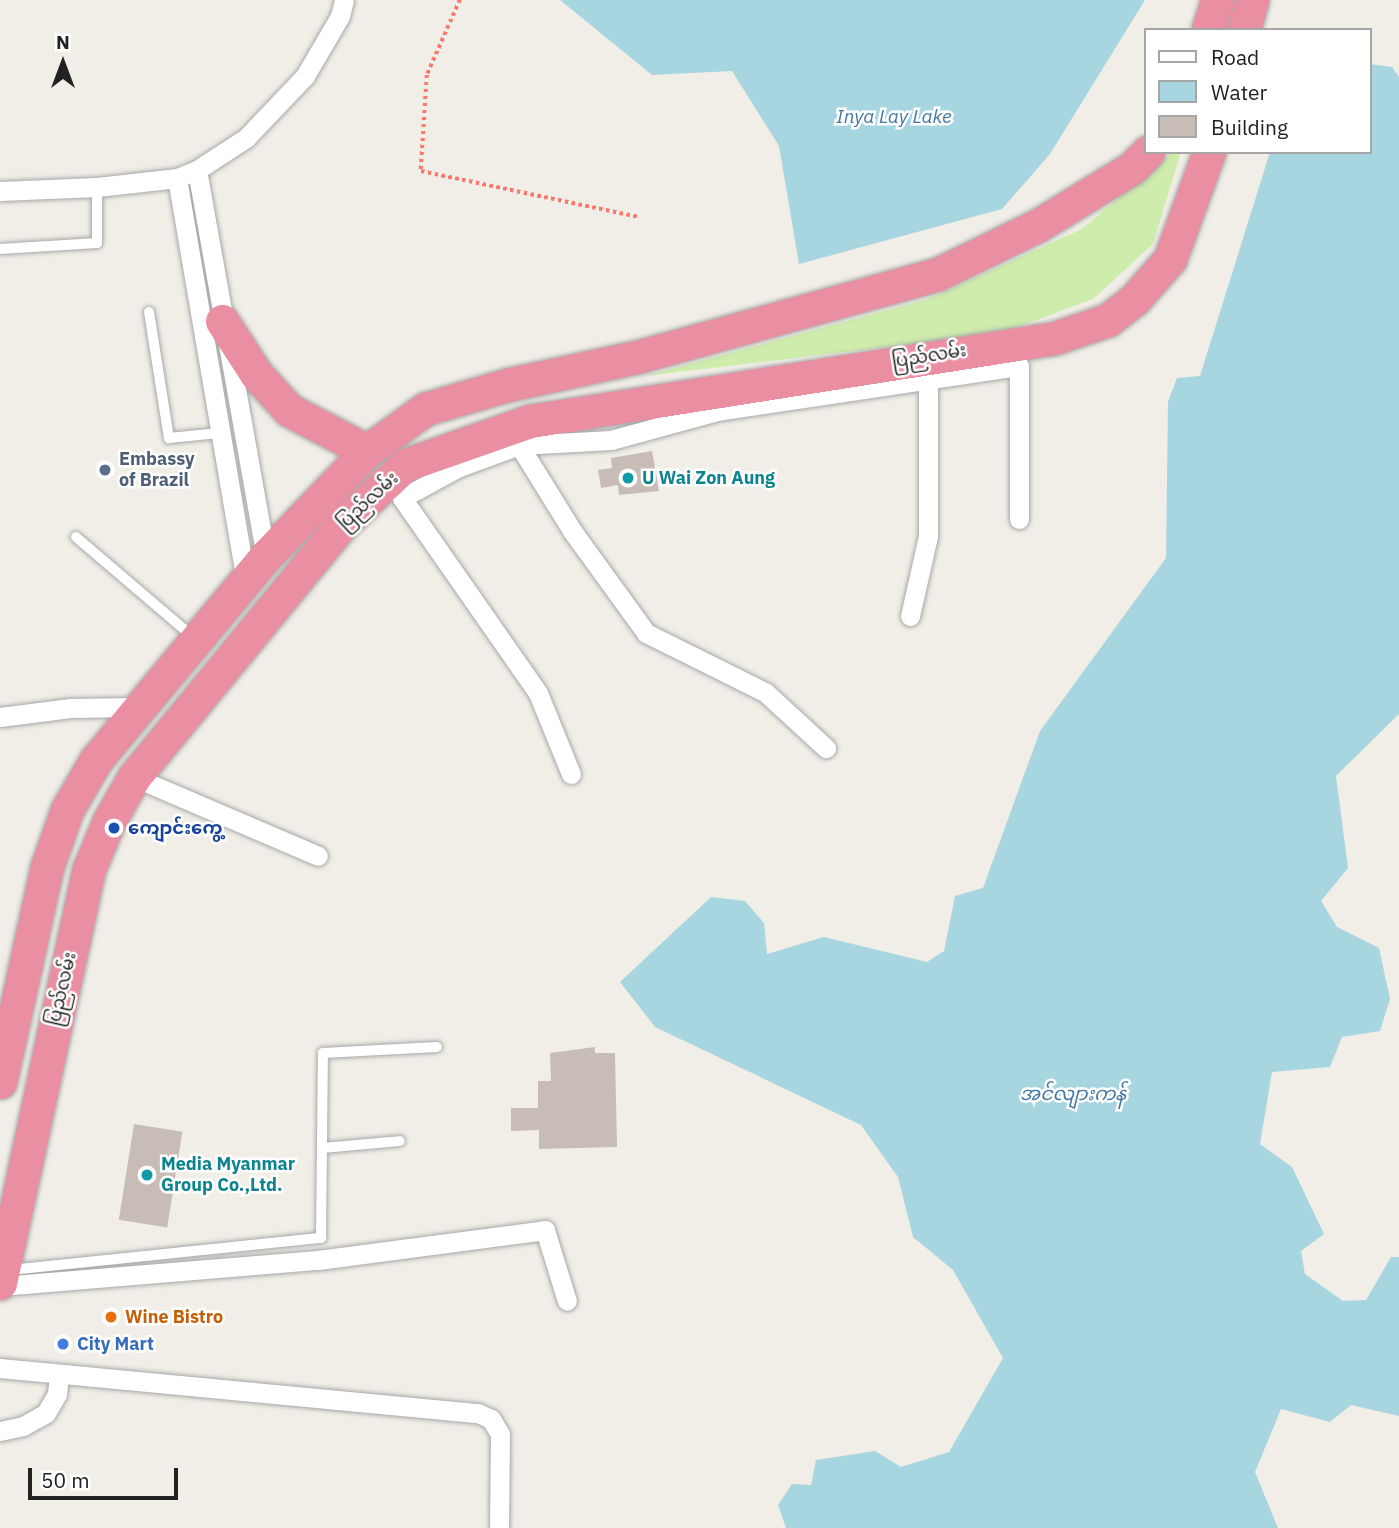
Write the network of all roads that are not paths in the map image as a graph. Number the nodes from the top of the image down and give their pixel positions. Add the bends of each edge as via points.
1 (344, 0) edge
2 (1217, 0) edge
3 (1252, 0) edge
4 (1209, 28) edge
5 (1245, 28) edge
6 (1146, 154) edge
7 (1208, 154) edge
8 (197, 170) junction
9 (177, 178) junction
10 (97, 187) junction
11 (0, 191) edge
12 (0, 249) edge
13 (149, 312) dead end
14 (222, 321) junction
15 (920, 370) junction
16 (219, 433) junction
17 (519, 445) junction
18 (367, 451) junction
19 (1019, 519) dead end
20 (76, 537) dead end
21 (267, 556) junction
22 (295, 581) junction
23 (246, 582) junction
24 (910, 616) dead end
25 (195, 639) junction
26 (136, 708) junction
27 (0, 717) edge
28 (826, 748) dead end
29 (571, 774) dead end
30 (134, 778) junction
31 (318, 856) dead end
32 (437, 1047) dead end
33 (4, 1048) edge
34 (0, 1082) edge
35 (400, 1142) dead end
36 (322, 1149) junction
37 (1, 1280) edge
38 (566, 1301) dead end
39 (0, 1368) edge
40 (59, 1376) junction
41 (0, 1431) edge
42 (499, 1528) edge

1 - 8 street via 340,16 305,76 246,138
2 - 4 highway
3 - 5 highway
6 - 18 highway, ပြည်လမ်း via 1132,168 1037,226 939,274 425,409
7 - 15 highway, ပြည်လမ်း via 1170,260 1134,300 1108,320 1055,338
8 - 9 street
8 - 14 street
9 - 10 street
9 - 16 street
10 - 11 street
10 - 12 lane via 97,243
13 - 16 lane via 169,438
14 - 18 highway via 257,375 289,410
14 - 21 street
15 - 17 street via 717,411 611,440
15 - 19 street via 1019,366
15 - 22 highway, ပြည်လမ်း via 530,421 405,465 339,527
15 - 24 street via 928,536
16 - 23 street
17 - 28 street via 573,532 646,633 765,692
17 - 29 street via 459,467 402,498 538,693
18 - 21 highway, ပြည်လမ်း
20 - 25 lane
21 - 22 highway
21 - 23 highway, ပြည်လမ်း
22 - 30 highway, ပြည်လမ်း
23 - 25 highway, ပြည်လမ်း
25 - 26 highway, ပြည်လမ်း
26 - 27 street via 70,708
26 - 33 highway, ပြည်လမ်း via 67,810 47,867
30 - 31 street
30 - 37 highway, ပြည်လမ်း via 89,869
32 - 36 lane via 323,1053
33 - 34 highway, ပြည်လမ်း
35 - 36 lane
36 - 37 lane via 321,1237
37 - 38 street via 318,1260 545,1230
39 - 40 street
40 - 41 street via 57,1394 46,1413 23,1426
40 - 42 street via 478,1413 491,1419 500,1434

